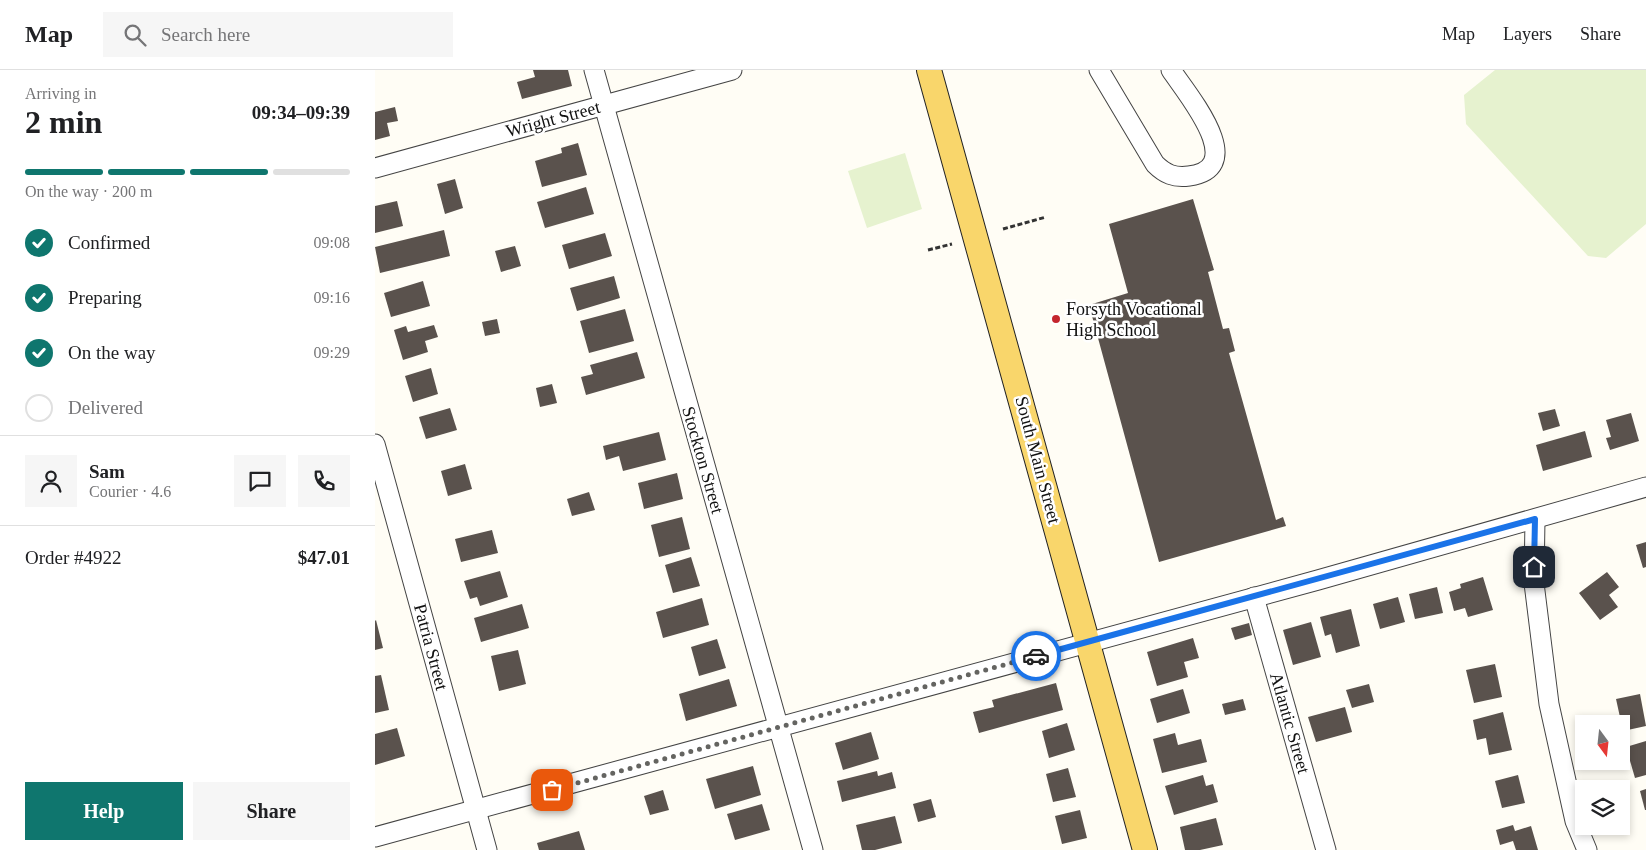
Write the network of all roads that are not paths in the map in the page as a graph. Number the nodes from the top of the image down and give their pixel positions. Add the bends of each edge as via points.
1 (594, 70) edge
2 (732, 70) edge
3 (929, 70) edge
4 (1099, 70) edge
5 (1171, 70) edge
6 (603, 105) junction
7 (375, 168) edge
8 (375, 444) edge
9 (1646, 487) edge
10 (1535, 519) junction
11 (1254, 597) junction
12 (1088, 642) junction
13 (779, 728) junction
14 (476, 811) junction
15 (375, 837) edge
16 (487, 850) edge
17 (813, 850) edge
18 (1145, 850) edge
19 (1326, 850) edge
20 (1587, 850) edge

1 - 6 street, Stockton Street
2 - 6 street, Wright Street
3 - 12 main road, South Main Street
4 - 5 street via 1155,164 1174,176 1200,174 1215,159 1215,142
6 - 7 street, Wright Street
6 - 13 street, Stockton Street
8 - 14 street, Patria Street
9 - 10 street
10 - 11 street
10 - 20 street via 1534,583 1549,704 1575,821
11 - 12 street
11 - 19 street, Atlantic Street
12 - 13 street
12 - 18 main road, South Main Street
13 - 14 street
13 - 17 street, Stockton Street
14 - 15 street
14 - 16 street, Patria Street

